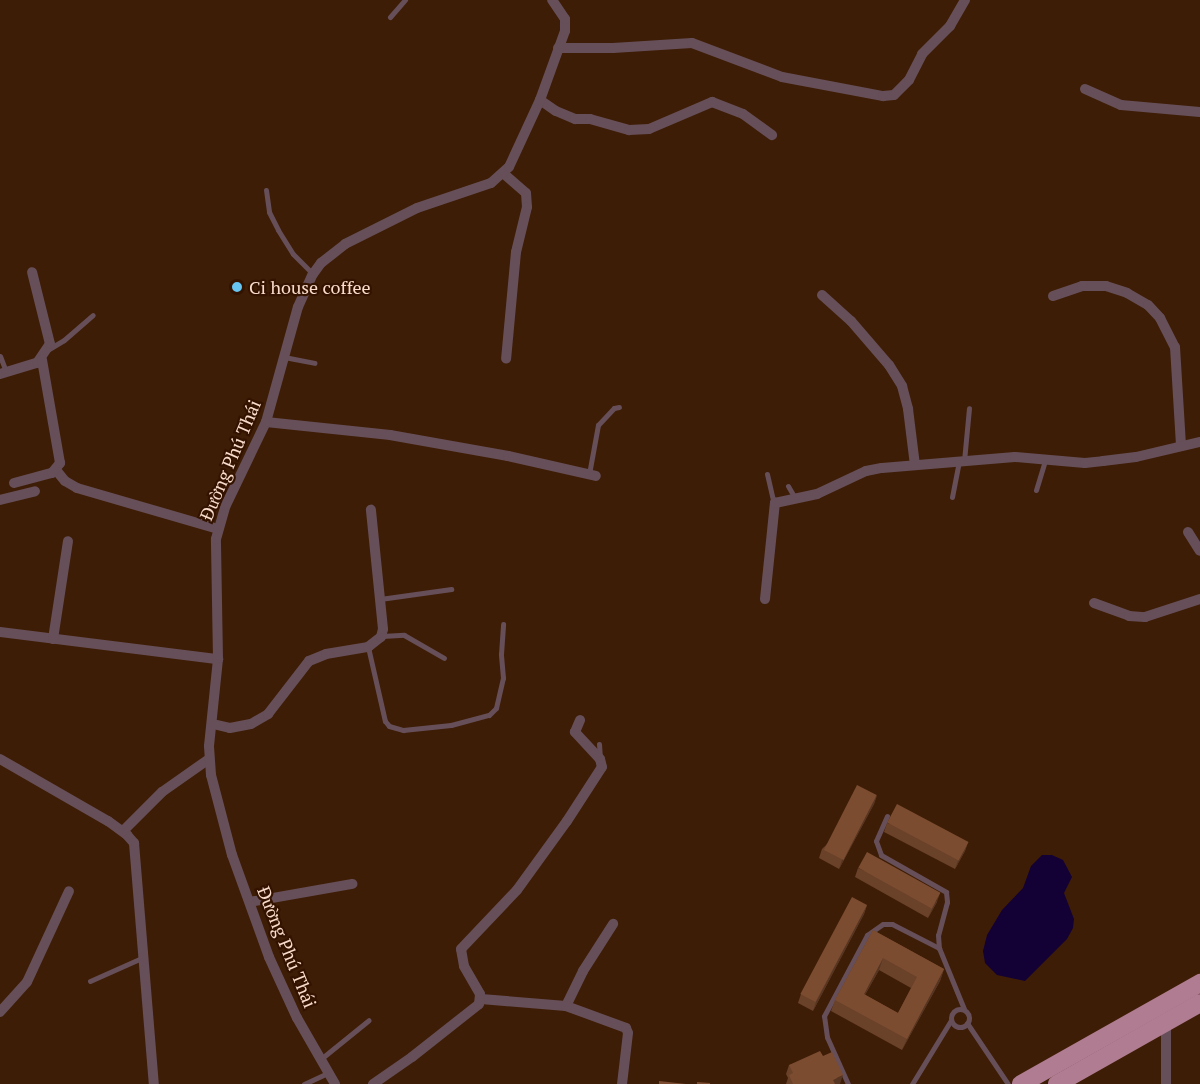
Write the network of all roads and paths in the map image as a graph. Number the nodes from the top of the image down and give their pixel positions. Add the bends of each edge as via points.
1 (405, 0) edge
2 (552, 0) edge
3 (964, 0) edge
4 (390, 17) dead end
5 (558, 48) junction
6 (1085, 88) dead end
7 (540, 100) junction
8 (1200, 112) edge
9 (772, 135) dead end
10 (503, 173) junction
11 (266, 190) dead end
12 (32, 272) dead end
13 (313, 274) junction
14 (822, 295) dead end
15 (1053, 296) dead end
16 (93, 315) dead end
17 (48, 349) junction
18 (0, 357) edge
19 (284, 357) junction
20 (506, 359) dead end
21 (42, 360) junction
22 (314, 363) dead end
23 (3, 373) edge
24 (619, 407) dead end
25 (969, 408) dead end
26 (266, 422) junction
27 (1200, 442) edge
28 (1180, 446) junction
29 (1045, 459) junction
30 (961, 461) junction
31 (915, 465) junction
32 (56, 470) junction
33 (767, 474) dead end
34 (592, 475) joint
35 (14, 483) dead end
36 (788, 486) dead end
37 (1036, 490) dead end
38 (35, 491) dead end
39 (952, 497) dead end
40 (796, 499) junction
41 (0, 500) edge
42 (774, 504) junction
43 (371, 510) dead end
44 (218, 530) junction
45 (1188, 532) dead end
46 (68, 541) dead end
47 (1200, 551) edge
48 (451, 589) dead end
49 (380, 599) junction
50 (765, 599) dead end
51 (1200, 599) edge
52 (1094, 603) dead end
53 (502, 624) dead end
54 (0, 632) edge
55 (381, 637) junction
56 (53, 639) junction
57 (368, 647) junction
58 (444, 658) dead end
59 (218, 659) junction
60 (580, 720) dead end
61 (213, 724) junction
62 (599, 744) dead end
63 (0, 759) edge
64 (209, 759) junction
65 (600, 759) junction
66 (887, 816) dead end
67 (123, 831) junction
68 (352, 884) dead end
69 (69, 891) dead end
70 (250, 902) junction
71 (613, 924) dead end
72 (939, 948) junction
73 (144, 957) junction
74 (90, 981) dead end
75 (1200, 983) edge
76 (481, 999) junction
77 (1200, 1003) edge
78 (566, 1006) junction
79 (963, 1009) junction
80 (0, 1012) edge
81 (369, 1020) dead end
82 (951, 1020) junction
83 (1166, 1022) junction
84 (967, 1023) junction
85 (322, 1058) junction
86 (330, 1072) junction
87 (154, 1084) edge
88 (304, 1084) edge
89 (335, 1084) edge
90 (373, 1084) edge
91 (622, 1084) edge
92 (848, 1084) edge
93 (912, 1084) edge
94 (1008, 1084) edge
95 (1022, 1084) edge
96 (1057, 1084) edge
97 (1166, 1084) edge

1 - 4 lane
2 - 5 street, Đường Phú Thái via 565,19 565,32
3 - 5 street via 950,26 922,54 909,80 894,95 782,77 692,43
5 - 7 street, Đường Phú Thái
6 - 8 street via 1120,105
7 - 9 street via 575,119 630,130 649,129 712,102 743,114
7 - 10 street, Đường Phú Thái
10 - 13 street, Đường Phú Thái via 491,183 417,208 363,235 330,255
10 - 20 street via 526,193 527,207 516,252
11 - 13 lane via 269,212 278,230 293,254
12 - 17 street via 50,341
13 - 19 street, Đường Phú Thái via 297,307
14 - 31 street via 890,365 902,386 909,409
15 - 28 street via 1082,286 1106,286 1148,305 1160,318 1175,347
16 - 17 lane
17 - 21 street
18 - 23 lane
19 - 22 lane
19 - 26 street, Đường Phú Thái
21 - 23 street
21 - 32 street via 61,457
24 - 34 lane via 598,425
25 - 30 lane
26 - 34 street via 390,435
26 - 44 street, Đường Phú Thái
27 - 28 street
28 - 29 street via 1085,463
29 - 30 street
29 - 37 lane
30 - 31 street
30 - 39 lane
31 - 40 street via 866,471 828,490
32 - 35 street
32 - 44 street via 64,481 77,488
33 - 42 lane
36 - 40 lane
38 - 41 street
40 - 42 street
42 - 50 street
43 - 49 street
44 - 59 street, Đường Phú Thái
45 - 47 street
46 - 56 street
48 - 49 lane
49 - 55 street
51 - 52 street via 1146,617 1129,616
53 - 57 lane via 503,678 496,708 489,715 451,725 403,730 389,726
54 - 56 street
55 - 57 street
55 - 58 lane via 404,635
56 - 59 street
57 - 61 street via 309,661 268,714 251,724 230,728
59 - 61 street, Đường Phú Thái
60 - 65 street via 575,729 577,735
61 - 64 street, Đường Phú Thái
62 - 65 lane
63 - 67 street
64 - 67 street via 162,792
64 - 70 street, Đường Phú Thái via 232,855
65 - 76 street via 602,767 594,781 524,882 461,949 464,966
66 - 72 lane via 876,842 881,855 946,892
67 - 73 street via 134,843
68 - 70 street
69 - 80 street via 27,982
70 - 85 street, Đường Phú Thái via 269,957 297,1018
71 - 78 street
72 - 79 lane
72 - 92 lane via 892,924 883,924 867,935 824,1016 827,1037
73 - 74 lane
73 - 87 street
75 - 95 highway
76 - 78 street
76 - 90 street via 467,1015
77 - 83 highway
78 - 91 street via 626,1028
79 - 82 lane via 952,1012
79 - 84 lane via 969,1015
81 - 85 lane
82 - 84 lane via 956,1026
82 - 93 lane
83 - 96 highway
83 - 97 street
84 - 94 lane
85 - 86 street, Đường Phú Thái
86 - 88 lane
86 - 89 street, Đường Phú Thái

